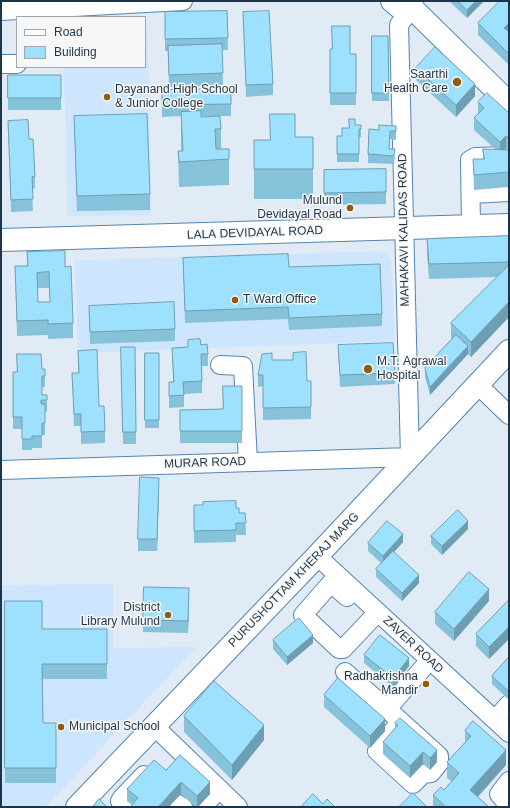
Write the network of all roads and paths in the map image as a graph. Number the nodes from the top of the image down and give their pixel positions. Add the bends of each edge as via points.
1 (183, 1) edge
2 (392, 1) edge
3 (412, 5) edge
4 (56, 12) edge
5 (14, 14) edge
6 (1, 20) edge
7 (1, 64) edge
8 (16, 64) edge
9 (509, 103) edge
10 (509, 156) edge
11 (509, 192) edge
12 (471, 194) junction
13 (509, 225) edge
14 (472, 226) junction
15 (404, 229) junction
16 (1, 240) edge
17 (509, 351) edge
18 (220, 365) dead end
19 (478, 386) junction
20 (509, 415) edge
21 (410, 457) junction
22 (248, 462) junction
23 (1, 470) edge
24 (317, 556) junction
25 (352, 595) junction
26 (374, 616) junction
27 (430, 660) junction
28 (345, 672) dead end
29 (509, 704) edge
30 (387, 709) junction
31 (495, 720) junction
32 (401, 722) edge
33 (154, 726) junction
34 (509, 733) edge
35 (160, 772) edge
36 (509, 781) edge
37 (228, 801) edge
38 (509, 806) edge
39 (77, 807) edge
40 (124, 807) edge
41 (172, 807) edge
42 (183, 807) edge
43 (203, 807) edge

1 - 4 street
2 - 3 street via 399,7
3 - 9 street
3 - 15 street, MAHAKAVI KALIDAS ROAD via 399,25
4 - 5 street
5 - 6 street
7 - 8 street
10 - 12 street via 471,158
11 - 12 street
12 - 14 street
13 - 14 street, LALA DEVIDAYAL ROAD
14 - 15 street, LALA DEVIDAYAL ROAD
15 - 16 street, LALA DEVIDAYAL ROAD
15 - 21 street, MAHAKAVI KALIDAS ROAD
17 - 19 street, PURUSHOTTAM KHERAJ MARG
18 - 22 street via 243,366
19 - 20 street
19 - 21 street, PURUSHOTTAM KHERAJ MARG
21 - 22 street, MURAR ROAD
21 - 24 street, PURUSHOTTAM KHERAJ MARG
22 - 23 street, MURAR ROAD
24 - 25 street, ZAVER ROAD
24 - 33 street, PURUSHOTTAM KHERAJ MARG
25 - 26 street, ZAVER ROAD
25 - 26 street via 333,583 317,588 303,615 339,649 343,649
26 - 27 street, ZAVER ROAD
27 - 30 street
27 - 31 street, ZAVER ROAD
28 - 30 street
29 - 31 street
30 - 32 street
31 - 34 street, ZAVER ROAD
33 - 37 street
33 - 39 street, PURUSHOTTAM KHERAJ MARG
35 - 40 street via 150,768 122,798 120,801
36 - 38 street via 498,794
37 - 43 street
41 - 42 street via 176,804

